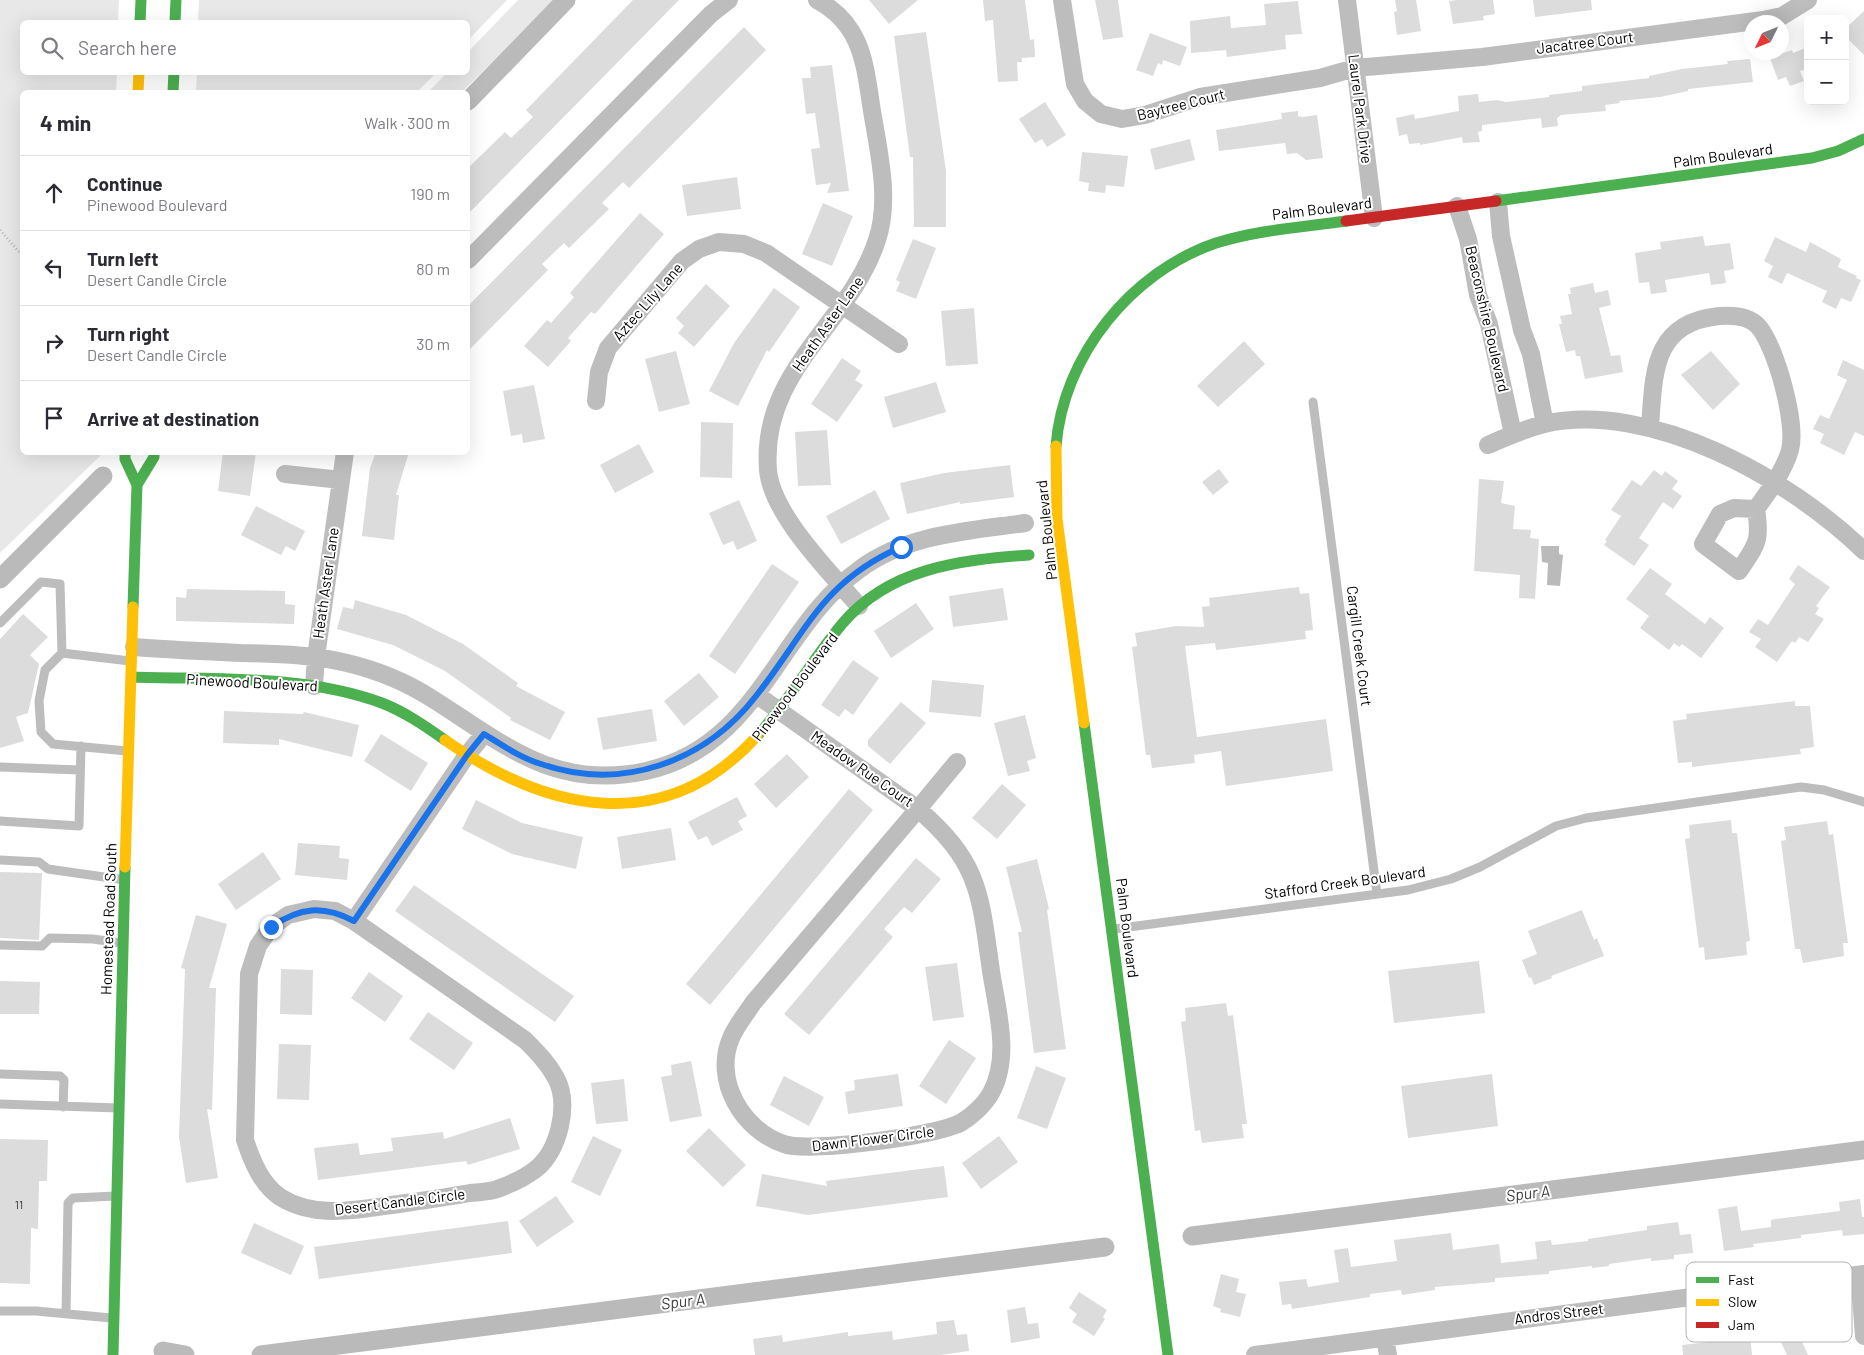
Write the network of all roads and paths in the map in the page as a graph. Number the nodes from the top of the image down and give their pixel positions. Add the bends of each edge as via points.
1 (141, 0) edge
2 (176, 0) edge
3 (729, 0) edge
4 (817, 0) edge
5 (1062, 0) edge
6 (1346, 0) edge
7 (1808, 0) edge
8 (140, 20) edge
9 (176, 20) edge
10 (1355, 68) junction
11 (138, 75) edge
12 (174, 75) edge
13 (138, 90) edge
14 (173, 90) edge
15 (1864, 139) edge
16 (1498, 202) junction
17 (1457, 206) junction
18 (1374, 218) junction
19 (0, 230) edge
20 (20, 253) edge
21 (470, 258) edge
22 (842, 304) junction
23 (899, 344) dead end
24 (596, 401) dead end
25 (1313, 402) dead end
26 (1545, 424) junction
27 (1650, 427) junction
28 (1513, 434) junction
29 (1488, 446) dead end
30 (125, 455) edge
31 (154, 455) edge
32 (345, 455) edge
33 (285, 474) dead end
34 (341, 480) junction
35 (1776, 482) junction
36 (137, 485) junction
37 (1756, 509) dead end
38 (1025, 523) dead end
39 (968, 532) junction
40 (1864, 550) edge
41 (1030, 555) dead end
42 (972, 560) junction
43 (840, 584) junction
44 (859, 606) junction
45 (0, 623) edge
46 (62, 653) junction
47 (133, 654) junction
48 (316, 657) junction
49 (132, 677) junction
50 (314, 686) junction
51 (757, 695) junction
52 (780, 711) junction
53 (484, 734) junction
54 (80, 746) junction
55 (129, 752) junction
56 (467, 755) junction
57 (957, 762) dead end
58 (0, 766) edge
59 (80, 770) junction
60 (1864, 802) edge
61 (918, 809) junction
62 (0, 821) edge
63 (0, 860) edge
64 (125, 880) junction
65 (1377, 894) junction
66 (354, 921) junction
67 (1112, 929) junction
68 (123, 944) junction
69 (0, 945) edge
70 (0, 1074) edge
71 (0, 1104) edge
72 (64, 1107) junction
73 (118, 1108) junction
74 (116, 1196) junction
75 (1860, 1275) edge
76 (1686, 1301) edge
77 (0, 1311) edge
78 (66, 1314) junction
79 (114, 1318) junction
80 (1864, 1336) edge
81 (1387, 1346) edge
82 (113, 1355) edge
83 (1168, 1355) edge
84 (1255, 1355) edge

1 - 8 street
2 - 9 street
3 - 21 street via 711,14
4 - 22 street, Heath Aster Lane via 846,24 858,42 865,62 881,179 878,239 862,276
5 - 10 street, Baytree Court via 1075,84 1085,101 1101,114 1122,119 1200,97 1320,78
6 - 10 street, Laurel Park Drive
7 - 10 street, Jacatree Court via 1782,16 1762,20 1482,57
10 - 18 street, Laurel Park Drive
11 - 13 street
12 - 14 street
15 - 16 street, Palm Boulevard via 1812,158
16 - 17 street, Palm Boulevard
16 - 26 street via 1501,236
17 - 18 street, Palm Boulevard
17 - 28 street, Beaconshire Boulevard via 1468,239 1478,295 1489,324
18 - 67 street, Palm Boulevard via 1228,239 1186,256 1122,302 1081,361 1066,400 1056,442 1057,519
19 - 20 path
22 - 23 street, Aztec Lily Lane
22 - 24 street, Aztec Lily Lane via 785,265 751,247 719,242 699,249 665,279 608,348 599,372
22 - 43 street, Heath Aster Lane via 791,375 772,420 767,446 773,493 803,541
25 - 65 lane, Cargill Creek Court
26 - 27 street via 1598,421
26 - 28 street
27 - 35 street via 1677,435
27 - 35 street via 1660,356 1677,329 1695,320 1743,317 1758,326 1786,391 1790,448
28 - 29 street
30 - 36 street, Homestead Road South
31 - 36 street
32 - 34 street, Heath Aster Lane
33 - 34 street
34 - 48 street, Heath Aster Lane
35 - 37 street
35 - 40 street via 1812,506
36 - 47 street, Homestead Road South
38 - 39 street, Pinewood Boulevard
39 - 42 street
39 - 43 street, Pinewood Boulevard via 925,539 901,547 873,560
41 - 42 street, Pinewood Boulevard
42 - 44 street, Pinewood Boulevard via 920,570 893,583
43 - 44 street, Heath Aster Lane
43 - 51 street, Pinewood Boulevard via 818,608
44 - 52 street, Pinewood Boulevard via 836,630
45 - 46 lane via 41,582 60,584
46 - 47 lane
46 - 54 lane via 44,670 40,700 41,732 53,744
47 - 48 street, Pinewood Boulevard
47 - 49 street, Homestead Road South
48 - 50 street, Heath Aster Lane
48 - 53 street, Pinewood Boulevard via 346,663 402,682 431,697
49 - 50 street, Pinewood Boulevard
49 - 55 street, Homestead Road South
50 - 56 street, Pinewood Boulevard via 382,703 414,719
51 - 52 street, Meadow Rue Court
51 - 53 street, Pinewood Boulevard via 742,714 711,740 668,764 646,771 582,774 541,764
52 - 56 street, Pinewood Boulevard via 759,738 726,766 696,782 648,800 613,804 560,799 526,789
52 - 61 street, Meadow Rue Court
53 - 56 street
54 - 55 lane
54 - 59 lane
55 - 64 street, Homestead Road South
56 - 66 street
57 - 61 street, Meadow Rue Court
58 - 59 lane
59 - 62 lane via 79,826
60 - 65 lane, Stafford Creek Boulevard via 1801,787 1586,818 1556,826 1451,879
61 - 61 street, Dawn Flower Circle via 960,851 973,874 983,908 1001,1036 1001,1067 991,1094 962,1122 944,1130 827,1147 784,1145 765,1135 737,1107 727,1080 725,1060 731,1038 753,1003
63 - 64 lane via 38,862 48,869
64 - 68 street, Homestead Road South
65 - 67 lane, Stafford Creek Boulevard
66 - 66 street, Desert Candle Circle via 334,911 314,910 288,915 271,927 258,946 249,974 245,1140 264,1181 280,1197 308,1209 328,1212 499,1189 537,1168 551,1149 560,1128 564,1103 557,1080 544,1059 525,1040
67 - 83 street, Palm Boulevard
68 - 69 lane via 93,939 50,938 42,946
68 - 73 street, Homestead Road South
70 - 72 lane via 60,1076 64,1080
71 - 72 lane
72 - 73 lane
73 - 74 street, Homestead Road South
74 - 78 lane via 73,1198 68,1203
74 - 79 street, Homestead Road South
75 - 80 street
76 - 81 street, Andros Street
77 - 78 lane
78 - 79 lane
79 - 82 street, Homestead Road South
81 - 84 street, Andros Street

